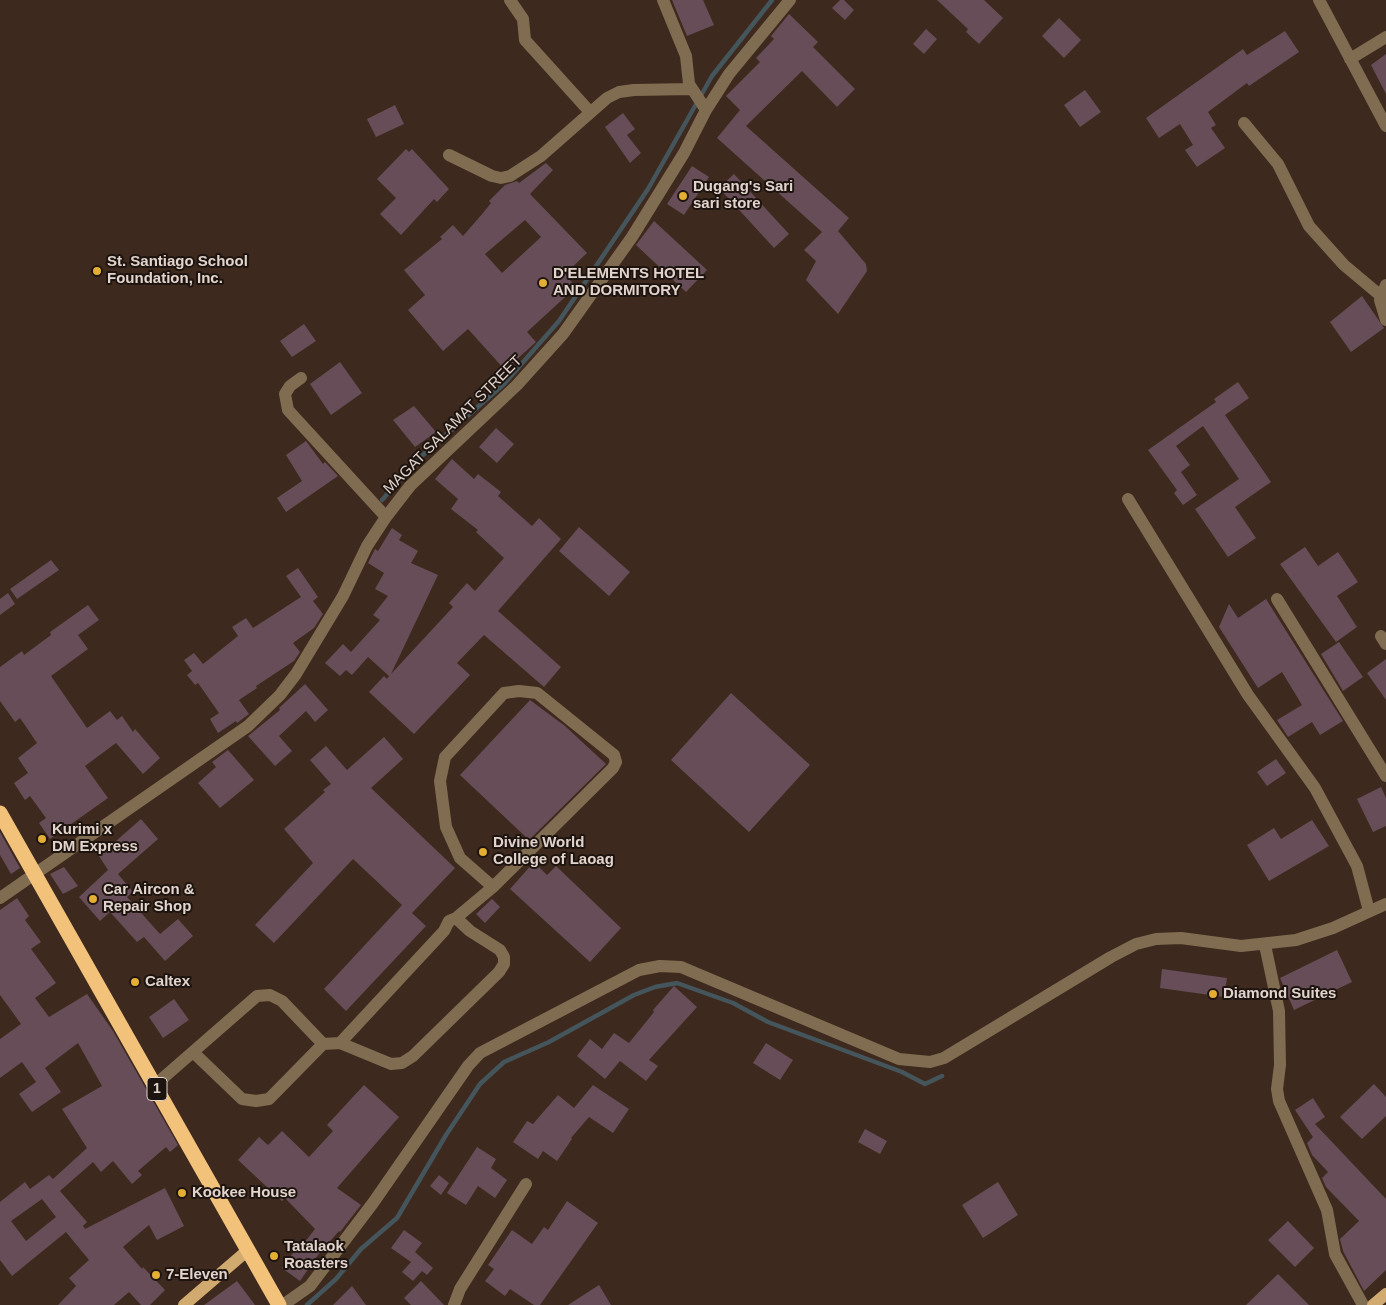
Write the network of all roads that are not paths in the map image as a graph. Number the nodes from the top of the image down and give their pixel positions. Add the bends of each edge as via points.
1 (510, 0) edge
2 (663, 0) edge
3 (790, 0) edge
4 (1319, 0) edge
5 (1386, 37) edge
6 (1350, 59) junction
7 (693, 92) junction
8 (704, 109) junction
9 (590, 112) junction
10 (1244, 123) dead end
11 (1386, 126) edge
12 (449, 155) dead end
13 (1383, 290) edge
14 (1386, 320) edge
15 (301, 378) dead end
16 (1128, 499) dead end
17 (386, 516) junction
18 (1277, 599) dead end
19 (1386, 776) edge
20 (0, 813) edge
21 (33, 874) junction
22 (493, 887) junction
23 (0, 898) edge
24 (1386, 904) edge
25 (1369, 911) junction
26 (456, 918) junction
27 (1265, 945) junction
28 (340, 1042) junction
29 (323, 1044) junction
30 (194, 1053) junction
31 (155, 1085) junction
32 (526, 1184) dead end
33 (248, 1250) junction
34 (1386, 1294) edge
35 (184, 1305) edge
36 (281, 1305) edge
37 (454, 1305) edge
38 (1363, 1305) edge
39 (1373, 1305) edge

1 - 9 street via 523,19 525,40
2 - 7 street via 686,56
3 - 8 street, MAGAT SALAMAT STREET
4 - 6 street
5 - 6 street
6 - 11 street
7 - 8 street
7 - 9 street via 619,92
8 - 17 street, MAGAT SALAMAT STREET via 684,153 632,237 563,334 517,385 410,486
9 - 12 street via 541,156 510,176 492,176
10 - 13 street via 1278,164 1309,226 1344,265
13 - 14 street via 1381,310
15 - 17 street via 285,394 288,410
16 - 25 street via 1248,695 1315,788 1357,866
17 - 21 street, MAGAT SALAMAT STREET via 366,546 343,596 296,674 266,709 248,726
18 - 19 street
20 - 21 highway, 1
21 - 23 street, MAGAT SALAMAT STREET
21 - 31 highway, 1
22 - 22 street via 460,858 446,827 440,782 445,757 504,693 537,693 614,755 616,762
22 - 26 street
24 - 25 street
25 - 27 street via 1334,928 1296,940
26 - 28 street via 449,921 444,931
26 - 28 street via 500,950 504,964 499,972 402,1063 391,1064
27 - 36 street via 1241,946 1181,938 1156,938 1136,944 944,1058 930,1062 899,1059 681,967 639,970 480,1053 310,1286
27 - 38 street via 1279,1011 1279,1101 1327,1210 1335,1254
28 - 29 street
29 - 30 street via 269,1099 256,1101 242,1098
29 - 30 street via 282,1001 270,996 257,996
30 - 31 street
31 - 33 highway, 1
32 - 37 street via 460,1289
33 - 35 main road
33 - 36 highway, 1
34 - 39 main road

